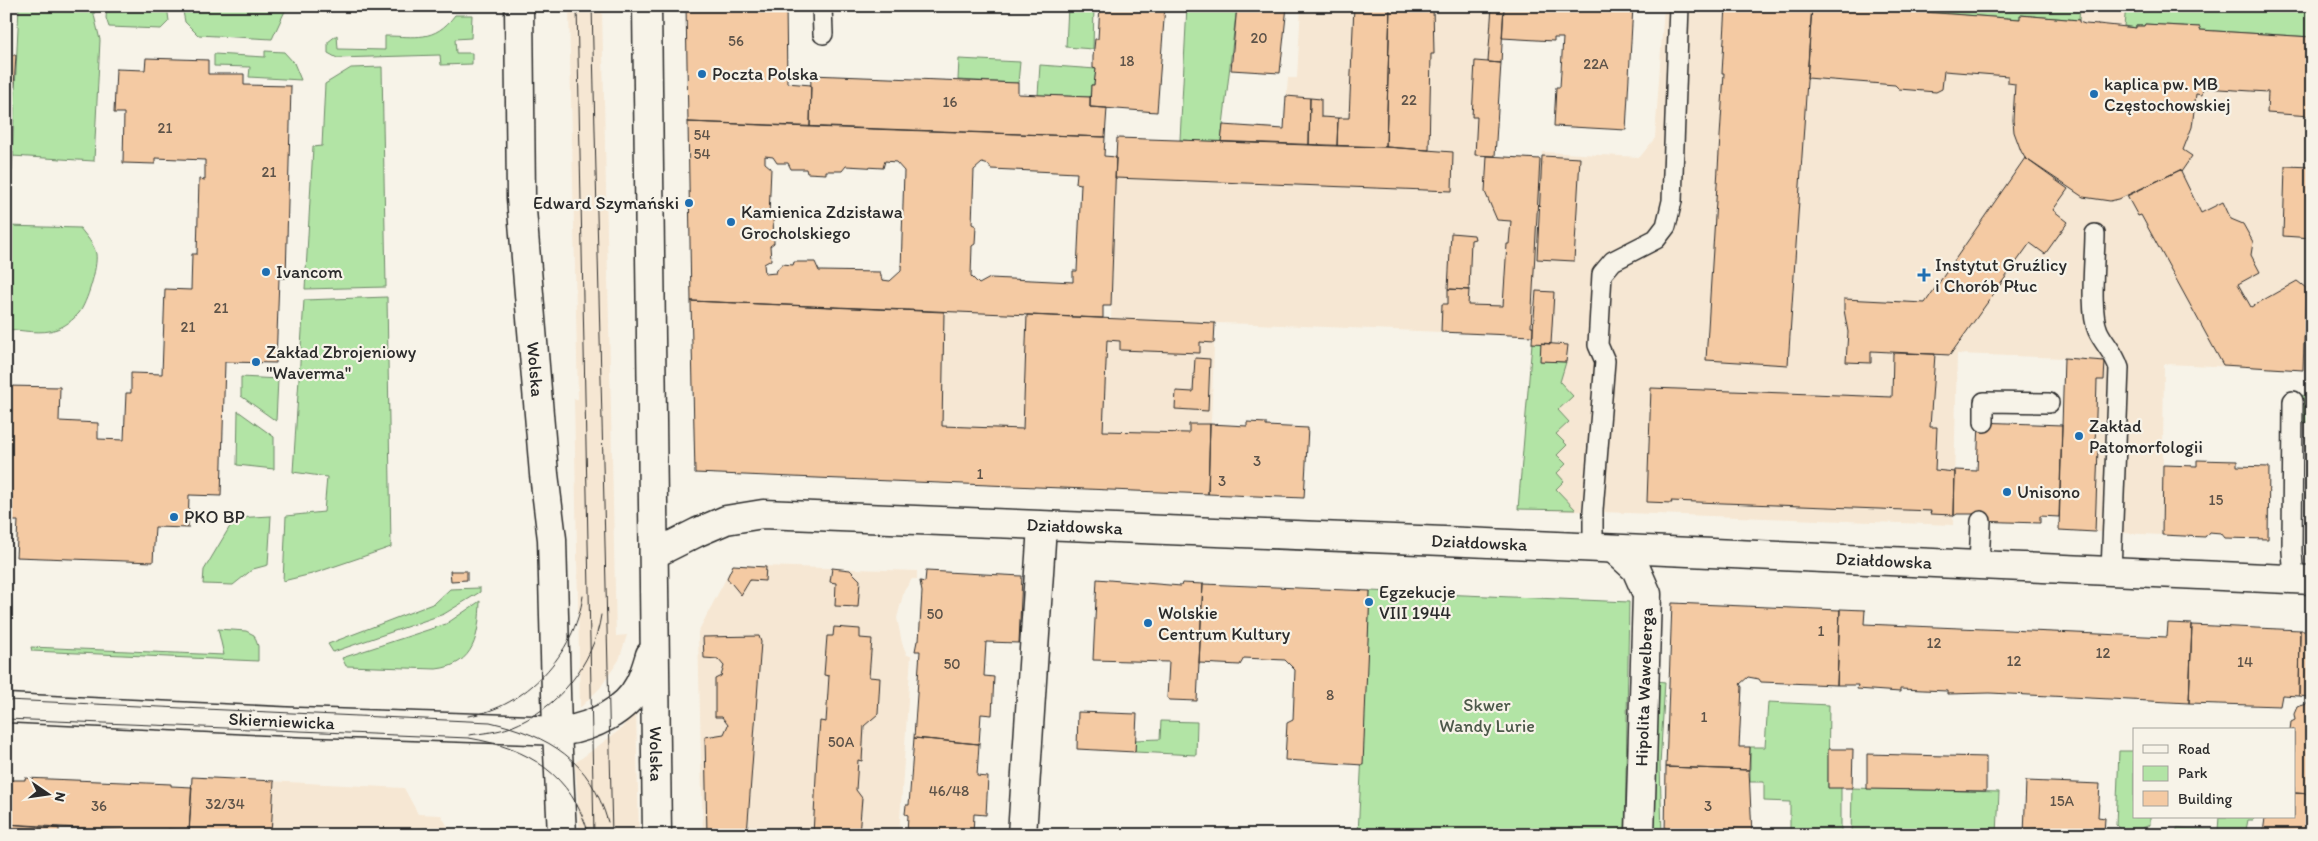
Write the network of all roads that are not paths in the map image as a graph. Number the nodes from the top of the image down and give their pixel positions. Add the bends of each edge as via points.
1 (519, 6) edge
2 (646, 6) edge
3 (822, 6) edge
4 (1679, 6) edge
5 (823, 34) dead end
6 (2095, 234) dead end
7 (2293, 401) dead end
8 (2049, 403) dead end
9 (1984, 422) dead end
10 (1981, 521) dead end
11 (1042, 526) junction
12 (1604, 550) junction
13 (654, 554) junction
14 (1979, 565) junction
15 (2111, 571) junction
16 (2303, 580) edge
17 (655, 642) junction
18 (6, 708) edge
19 (557, 731) junction
20 (562, 835) edge
21 (657, 835) edge
22 (1022, 835) edge
23 (1640, 835) edge

1 - 19 street, Wolska via 521,198 552,540
2 - 13 street, Wolska
3 - 5 lane
4 - 12 lane via 1669,216 1656,240 1613,261 1602,274 1598,345 1605,361 1593,510
6 - 15 lane via 2094,317 2119,368
7 - 16 lane via 2292,551
8 - 9 lane via 1984,402
10 - 14 lane
11 - 12 street, Działdowska
11 - 13 street, Działdowska via 763,514 726,520
11 - 22 street
12 - 14 street, Działdowska
12 - 23 street, Hipolita Wawelberga via 1636,569 1647,594
13 - 17 street, Wolska
14 - 15 street, Działdowska
15 - 16 street, Działdowska
17 - 19 street, Wolska via 639,686 622,704 601,721 578,729
17 - 21 street, Wolska
18 - 19 street, Skierniewicka
19 - 20 street, Wolska

